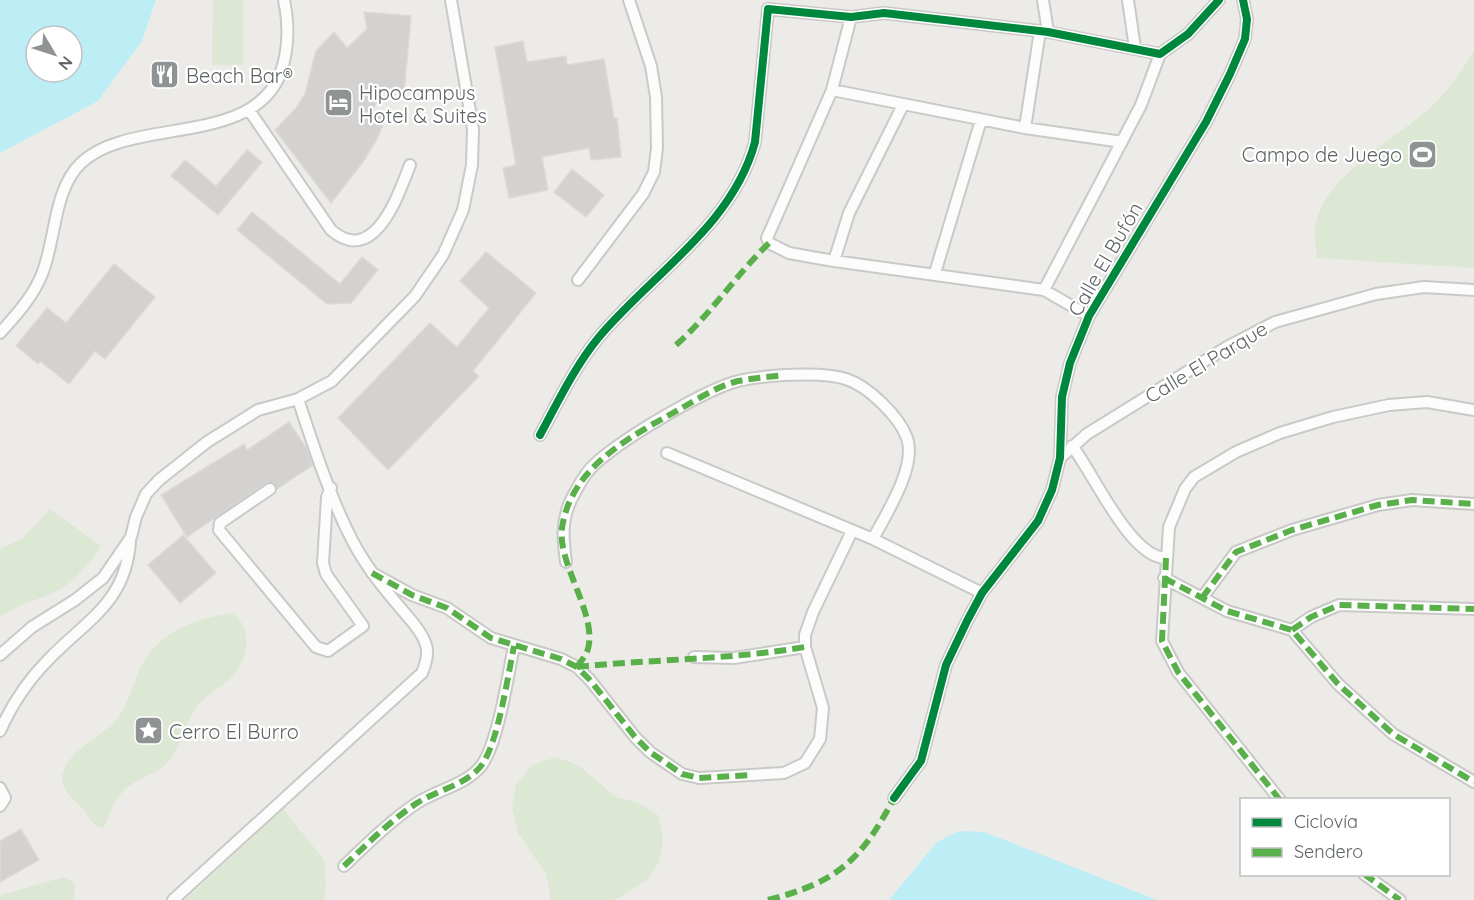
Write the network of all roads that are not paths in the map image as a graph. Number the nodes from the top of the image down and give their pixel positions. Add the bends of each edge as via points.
1 (284, 0) edge
2 (451, 0) edge
3 (630, 0) edge
4 (1043, 0) edge
5 (1128, 0) edge
6 (1219, 0) edge
7 (1243, 0) edge
8 (851, 17) junction
9 (1044, 31) junction
10 (1135, 48) junction
11 (1160, 54) junction
12 (832, 90) junction
13 (903, 105) junction
14 (249, 110) junction
15 (981, 120) junction
16 (1025, 128) junction
17 (1122, 142) junction
18 (411, 165) dead end
19 (834, 261) junction
20 (935, 273) junction
21 (578, 280) dead end
22 (1044, 290) junction
23 (1474, 290) edge
24 (1089, 316) junction
25 (0, 333) edge
26 (298, 399) junction
27 (1474, 410) edge
28 (540, 435) dead end
29 (1072, 446) junction
30 (667, 453) dead end
31 (1060, 458) junction
32 (331, 488) junction
33 (270, 489) dead end
34 (1474, 504) edge
35 (852, 531) junction
36 (131, 537) junction
37 (873, 539) junction
38 (1166, 558) junction
39 (566, 562) dead end
40 (372, 573) junction
41 (1164, 578) junction
42 (982, 593) junction
43 (1202, 598) junction
44 (1474, 609) edge
45 (1292, 630) junction
46 (514, 646) junction
47 (805, 647) junction
48 (0, 655) edge
49 (694, 657) dead end
50 (0, 732) edge
51 (1474, 782) edge
52 (0, 788) edge
53 (894, 798) dead end
54 (1278, 798) edge
55 (0, 806) edge
56 (344, 866) dead end
57 (1367, 876) edge
58 (173, 900) edge
59 (1400, 900) edge

1 - 14 street via 288,39 284,63 277,82 262,102
2 - 26 street via 473,129 472,165 463,210 443,255 415,296 332,381
3 - 21 street via 651,66 656,97 654,172 643,194
4 - 9 street
5 - 10 street
6 - 11 street via 1188,34
7 - 24 street, Calle El Bufón via 1245,39 1230,74 1206,122
8 - 9 street via 884,13
8 - 12 street
8 - 28 street via 768,9 755,142 744,173 704,231 590,348
9 - 10 street
9 - 16 street
10 - 11 street
11 - 17 street
12 - 13 street
12 - 19 street via 767,238 774,247 789,253
13 - 15 street
13 - 19 street via 849,213
14 - 18 street via 331,230 344,239 368,239 375,232
14 - 25 street via 200,126 115,145 81,164 68,182 42,276
15 - 16 street
15 - 20 street
16 - 17 street
17 - 22 street
19 - 20 street
20 - 22 street
22 - 24 street
23 - 29 street, Calle El Parque via 1424,287 1376,294 1275,322 1227,347
24 - 31 street, Calle El Bufón via 1070,363 1062,397
26 - 32 street
26 - 36 street via 258,410 207,442 159,480 146,494
27 - 38 street via 1427,402 1389,405 1280,433 1236,452 1194,477 1185,489 1169,527
29 - 31 street, Calle El Parque
29 - 38 street via 1128,532 1147,553
30 - 35 street
31 - 42 street, Calle El Bufón via 1038,521
32 - 33 street via 327,497 323,563 326,574 363,626 328,651 316,647 219,530 220,523
32 - 40 street via 352,539
34 - 43 street via 1412,500 1378,505 1292,530 1236,552
35 - 37 street
35 - 47 street via 813,612
36 - 48 street via 103,578 32,627
36 - 50 street via 129,563 116,591 28,683
37 - 39 street via 900,487 907,438 883,403 846,379 784,375 737,382 705,395 614,447 589,470 570,501 562,529
37 - 42 street
38 - 41 street
40 - 46 street via 412,595 447,608 491,638
40 - 58 street via 427,640 429,657 422,673
41 - 43 street
41 - 54 street via 1162,641 1173,662
42 - 53 street, Calle El Bufón via 946,665 921,761
43 - 45 street via 1227,611
44 - 45 street via 1339,605
45 - 51 street via 1338,684 1393,734
46 - 47 street via 577,667 650,752 682,774 699,778 784,773 804,763 820,739 823,708
46 - 56 street via 488,755 481,766 471,776 420,801 392,821
47 - 49 street via 734,658
52 - 55 street via 5,798
57 - 59 street

